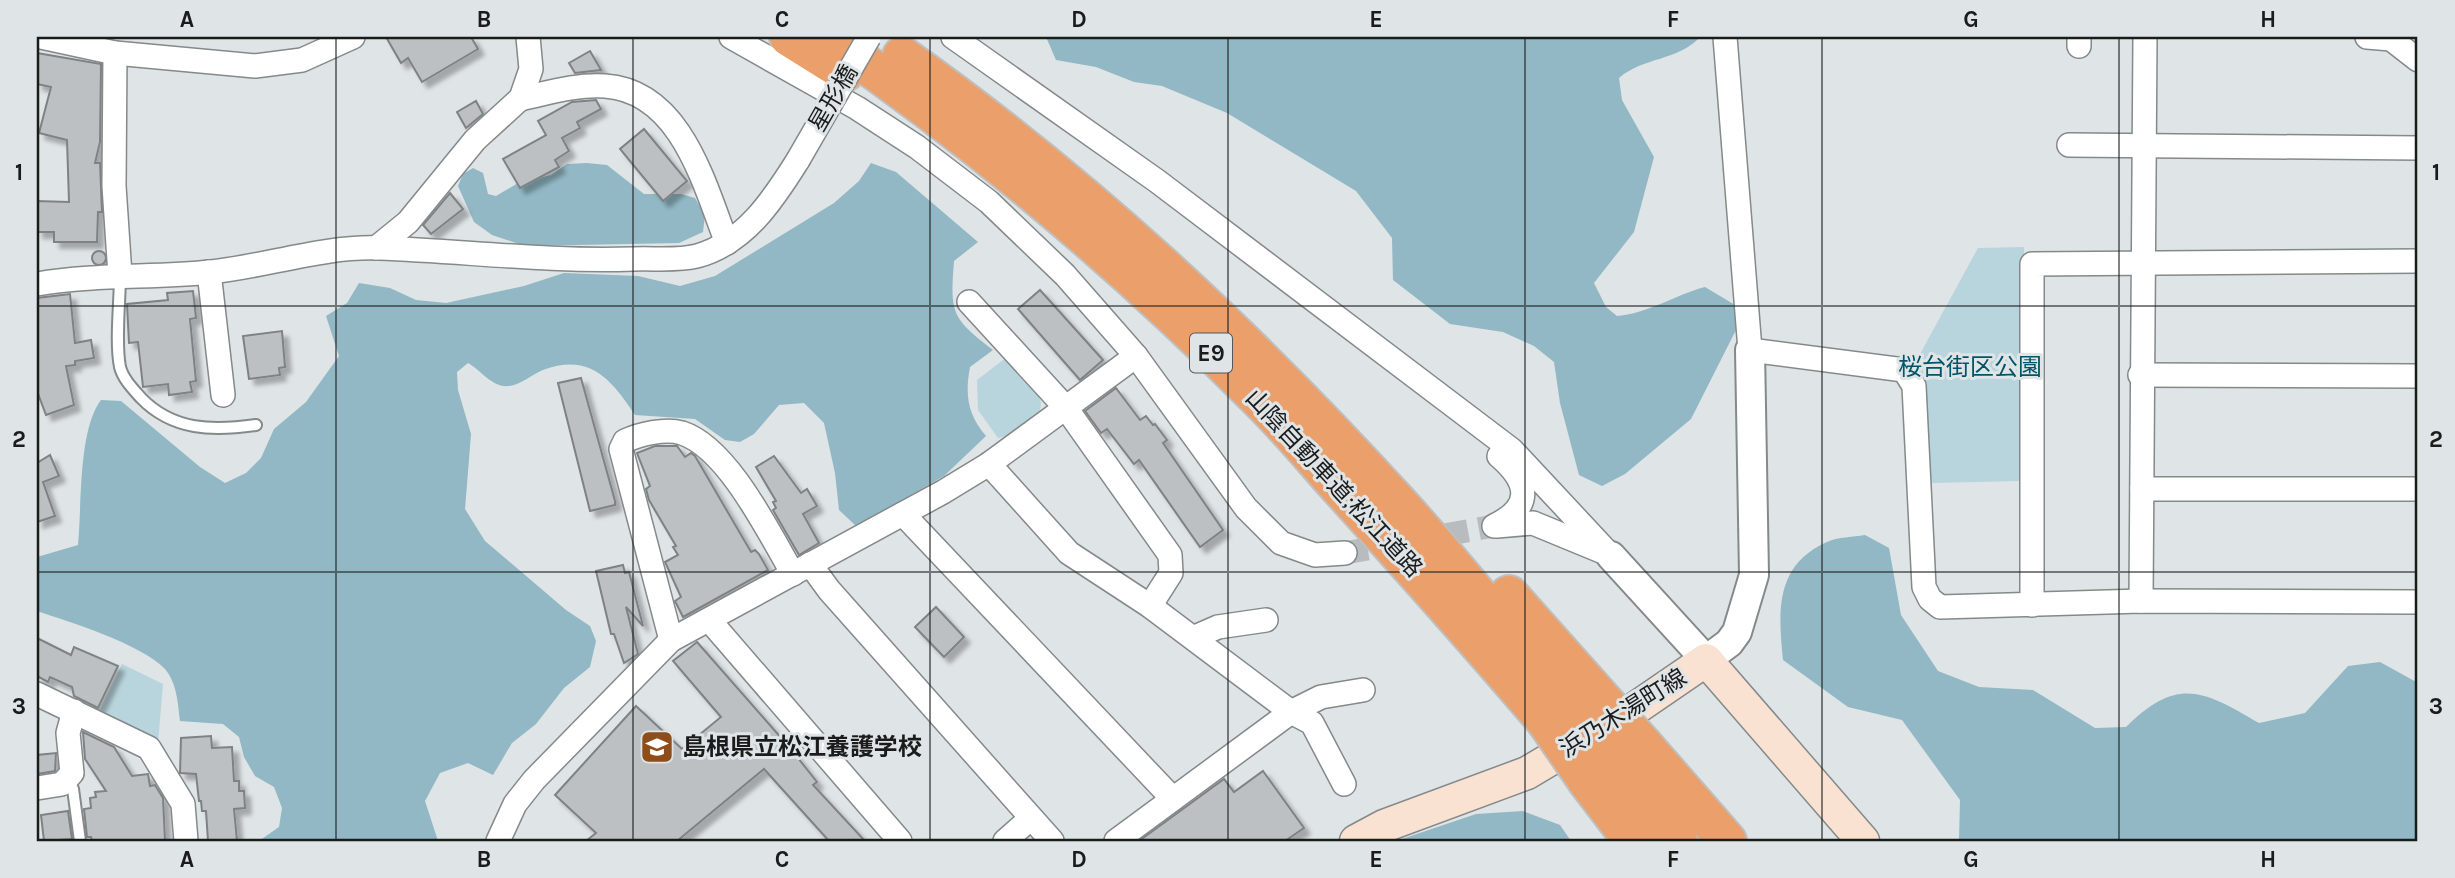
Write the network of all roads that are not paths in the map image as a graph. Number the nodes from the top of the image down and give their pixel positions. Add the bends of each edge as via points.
1 (41, 37) edge
2 (353, 37) edge
3 (528, 37) edge
4 (731, 37) edge
5 (789, 37) edge
6 (827, 37) edge
7 (869, 37) edge
8 (874, 37) edge
9 (907, 37) edge
10 (953, 37) edge
11 (1725, 37) edge
12 (2144, 37) edge
13 (2367, 37) edge
14 (115, 54) junction
15 (2418, 60) edge
16 (958, 95) junction
17 (520, 99) junction
18 (2069, 145) dead end
19 (2144, 146) junction
20 (2418, 148) edge
21 (1008, 172) junction
22 (727, 243) junction
23 (376, 248) junction
24 (2418, 261) edge
25 (2142, 262) junction
26 (209, 272) junction
27 (120, 275) junction
28 (37, 284) edge
29 (970, 302) dead end
30 (1750, 350) junction
31 (1136, 356) junction
32 (2140, 375) junction
33 (2418, 376) edge
34 (1433, 390) junction
35 (223, 395) dead end
36 (1066, 408) junction
37 (256, 425) dead end
38 (989, 464) junction
39 (2142, 489) junction
40 (2418, 489) edge
41 (903, 514) junction
42 (1345, 553) tunnel mouth
43 (1611, 556) junction
44 (801, 569) junction
45 (2141, 601) junction
46 (2418, 602) edge
47 (2032, 605) junction
48 (1150, 606) junction
49 (1266, 620) dead end
50 (710, 621) junction
51 (1195, 637) junction
52 (671, 640) junction
53 (1706, 660) junction
54 (1363, 690) dead end
55 (37, 694) edge
56 (74, 711) junction
57 (1291, 712) junction
58 (1561, 716) junction
59 (1604, 771) junction
60 (68, 780) junction
61 (1344, 784) dead end
62 (37, 788) edge
63 (1173, 799) junction
64 (1031, 818) junction
65 (80, 841) edge
66 (186, 841) edge
67 (498, 841) edge
68 (900, 841) edge
69 (1005, 841) edge
70 (1052, 841) edge
71 (1116, 841) edge
72 (1356, 841) edge
73 (1599, 841) edge
74 (1633, 841) edge
75 (1678, 841) edge
76 (1727, 841) edge
77 (1863, 841) edge

1 - 14 street
2 - 14 street via 302,60 255,66
3 - 17 street via 531,69
4 - 31 street via 857,108 989,202 1065,275
5 - 21 highway
6 - 21 highway, 山陰自動車道;松江道路 / E9 via 919,100
7 - 22 street, 星形橋, bridge via 771,203
8 - 16 highway
9 - 16 highway
10 - 34 street via 1157,181
11 - 30 street
12 - 19 street
13 - 15 street via 2391,39
14 - 27 street via 114,186
16 - 58 highway via 1248,330 1415,490
17 - 22 street via 607,86 649,102 691,153
17 - 23 street via 475,140 408,222
18 - 19 street
19 - 20 street
19 - 25 street
21 - 58 highway, 山陰自動車道;松江道路 / E9 via 1158,300 1259,399 1428,585 1452,633
22 - 23 street, 星形橋 via 696,256 568,261
23 - 26 street, 星形橋 via 344,249
24 - 25 street
25 - 32 street
25 - 47 street via 2032,264
26 - 27 street, 星形橋
26 - 35 street
27 - 28 street, 星形橋
27 - 37 lane via 120,363 135,392 185,426
29 - 36 street
30 - 47 street via 1904,370 1914,386 1924,587 1930,599 1940,607
30 - 53 street via 1754,575 1737,632
31 - 36 street
31 - 42 street via 1245,508 1281,543 1315,555
32 - 33 street
32 - 39 street
34 - 43 street via 1512,450
34 - 43 street via 1510,465 1524,487 1522,507 1494,526 1533,523
36 - 38 street
36 - 48 street via 1170,555 1171,573
38 - 41 street
38 - 48 street via 1069,554
39 - 40 street
39 - 45 street
41 - 44 street
41 - 63 street
43 - 53 street
44 - 50 street
44 - 52 street via 736,477 690,436 668,430 625,441 621,449
44 - 64 street via 829,590
45 - 46 street
45 - 47 street
48 - 51 street
49 - 51 street via 1218,626
50 - 52 street
50 - 68 street
51 - 57 street
52 - 67 street via 534,780 515,804
53 - 72 main road, 浜乃木湯町線 via 1527,773 1384,826
53 - 77 main road, 浜乃木湯町線
54 - 57 street via 1321,697
55 - 56 street
56 - 60 street via 68,733 73,765
56 - 66 street via 149,748 183,803
57 - 61 street via 1312,723
57 - 63 street
58 - 59 highway
58 - 59 highway, bridge
59 - 73 highway
59 - 74 highway
59 - 75 highway
59 - 76 highway
60 - 62 street
60 - 65 lane
63 - 71 street
64 - 69 street
64 - 70 street

